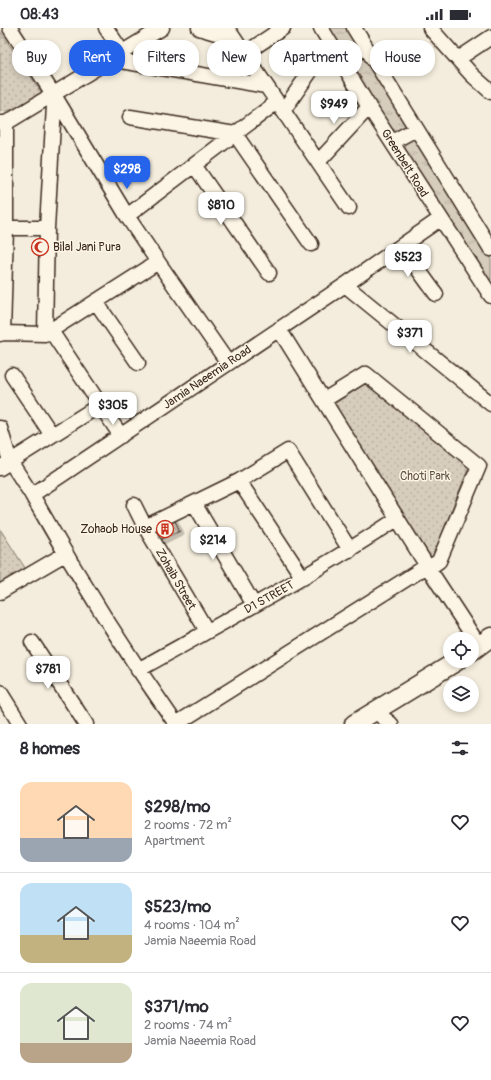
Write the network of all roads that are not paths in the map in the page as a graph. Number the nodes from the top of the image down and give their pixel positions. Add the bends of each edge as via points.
1 (10, 28) edge
2 (106, 28) edge
3 (162, 28) edge
4 (199, 28) edge
5 (284, 28) edge
6 (321, 28) edge
7 (354, 28) edge
8 (430, 28) edge
9 (230, 33) edge
10 (491, 38) edge
11 (112, 40) edge
12 (328, 40) edge
13 (261, 43) edge
14 (125, 50) edge
15 (458, 59) junction
16 (125, 62) edge
17 (87, 76) edge
18 (259, 76) edge
19 (304, 76) edge
20 (350, 76) edge
21 (266, 86) junction
22 (491, 92) edge
23 (56, 97) junction
24 (280, 107) junction
25 (369, 107) junction
26 (130, 117) dead end
27 (3, 123) edge
28 (416, 129) junction
29 (235, 134) junction
30 (392, 142) junction
31 (318, 162) junction
32 (194, 165) junction
33 (349, 208) dead end
34 (127, 216) junction
35 (440, 219) junction
36 (3, 228) edge
37 (47, 228) junction
38 (311, 244) dead end
39 (401, 246) junction
40 (491, 249) edge
41 (158, 262) junction
42 (269, 273) dead end
43 (345, 285) junction
44 (490, 293) edge
45 (436, 294) dead end
46 (96, 302) junction
47 (279, 329) junction
48 (48, 332) junction
49 (2, 334) edge
50 (138, 363) dead end
51 (228, 363) junction
52 (12, 375) dead end
53 (324, 400) junction
54 (491, 404) edge
55 (100, 405) junction
56 (0, 428) edge
57 (52, 435) junction
58 (121, 436) junction
59 (5, 465) edge
60 (239, 481) junction
61 (32, 495) junction
62 (194, 504) junction
63 (134, 505) dead end
64 (397, 519) junction
65 (145, 528) junction
66 (350, 550) junction
67 (65, 554) junction
68 (428, 567) junction
69 (303, 578) junction
70 (0, 592) edge
71 (254, 605) junction
72 (207, 631) junction
73 (32, 642) dead end
74 (481, 645) edge
75 (446, 668) edge
76 (138, 670) junction
77 (2, 698) edge
78 (376, 712) junction
79 (20, 724) edge
80 (86, 724) edge
81 (354, 724) edge
82 (391, 724) edge

1 - 23 street
2 - 11 street
3 - 14 street
4 - 9 street
5 - 13 street
6 - 12 street, Greenbelt Road
7 - 28 street
8 - 15 street
10 - 15 street
15 - 22 street
16 - 21 street
17 - 23 street
18 - 21 street
19 - 24 street
20 - 25 street, Greenbelt Road
21 - 24 street
23 - 27 street
23 - 34 street
23 - 37 street
24 - 29 street
24 - 31 street
25 - 30 street, Greenbelt Road
25 - 31 street
26 - 29 street
27 - 36 street
28 - 30 street
28 - 40 street
29 - 32 street
29 - 38 street
30 - 35 street, Greenbelt Road
31 - 33 street
32 - 34 street
32 - 42 street
34 - 41 street
35 - 39 street, Jamia Naeemia Road
35 - 44 street, Greenbelt Road
36 - 37 street
36 - 49 street
37 - 48 street
39 - 43 street, Jamia Naeemia Road
39 - 45 street
41 - 46 street
41 - 51 street
43 - 47 street, Jamia Naeemia Road
43 - 54 street
46 - 48 street
46 - 50 street
47 - 51 street, Jamia Naeemia Road
47 - 53 street
48 - 49 street
48 - 55 street
51 - 58 street, Jamia Naeemia Road
52 - 57 street
53 - 64 street
53 - 68 street via 366,374 479,466 439,561
55 - 57 street
55 - 58 street
56 - 59 street
57 - 59 street
58 - 61 street, Jamia Naeemia Road
59 - 61 street
60 - 62 street
60 - 66 street via 288,450
60 - 69 street
61 - 67 street
62 - 65 street
62 - 71 street
63 - 65 street, Zohaib Street
64 - 66 street, D1 STREET
64 - 68 street
65 - 72 street, Zohaib Street
66 - 69 street, D1 STREET
67 - 70 street
67 - 76 street
68 - 74 street
68 - 76 street via 176,724
69 - 71 street, D1 STREET
71 - 72 street, D1 STREET
72 - 76 street, D1 STREET
73 - 80 street
75 - 78 main road
77 - 79 street
78 - 81 main road
78 - 82 street

